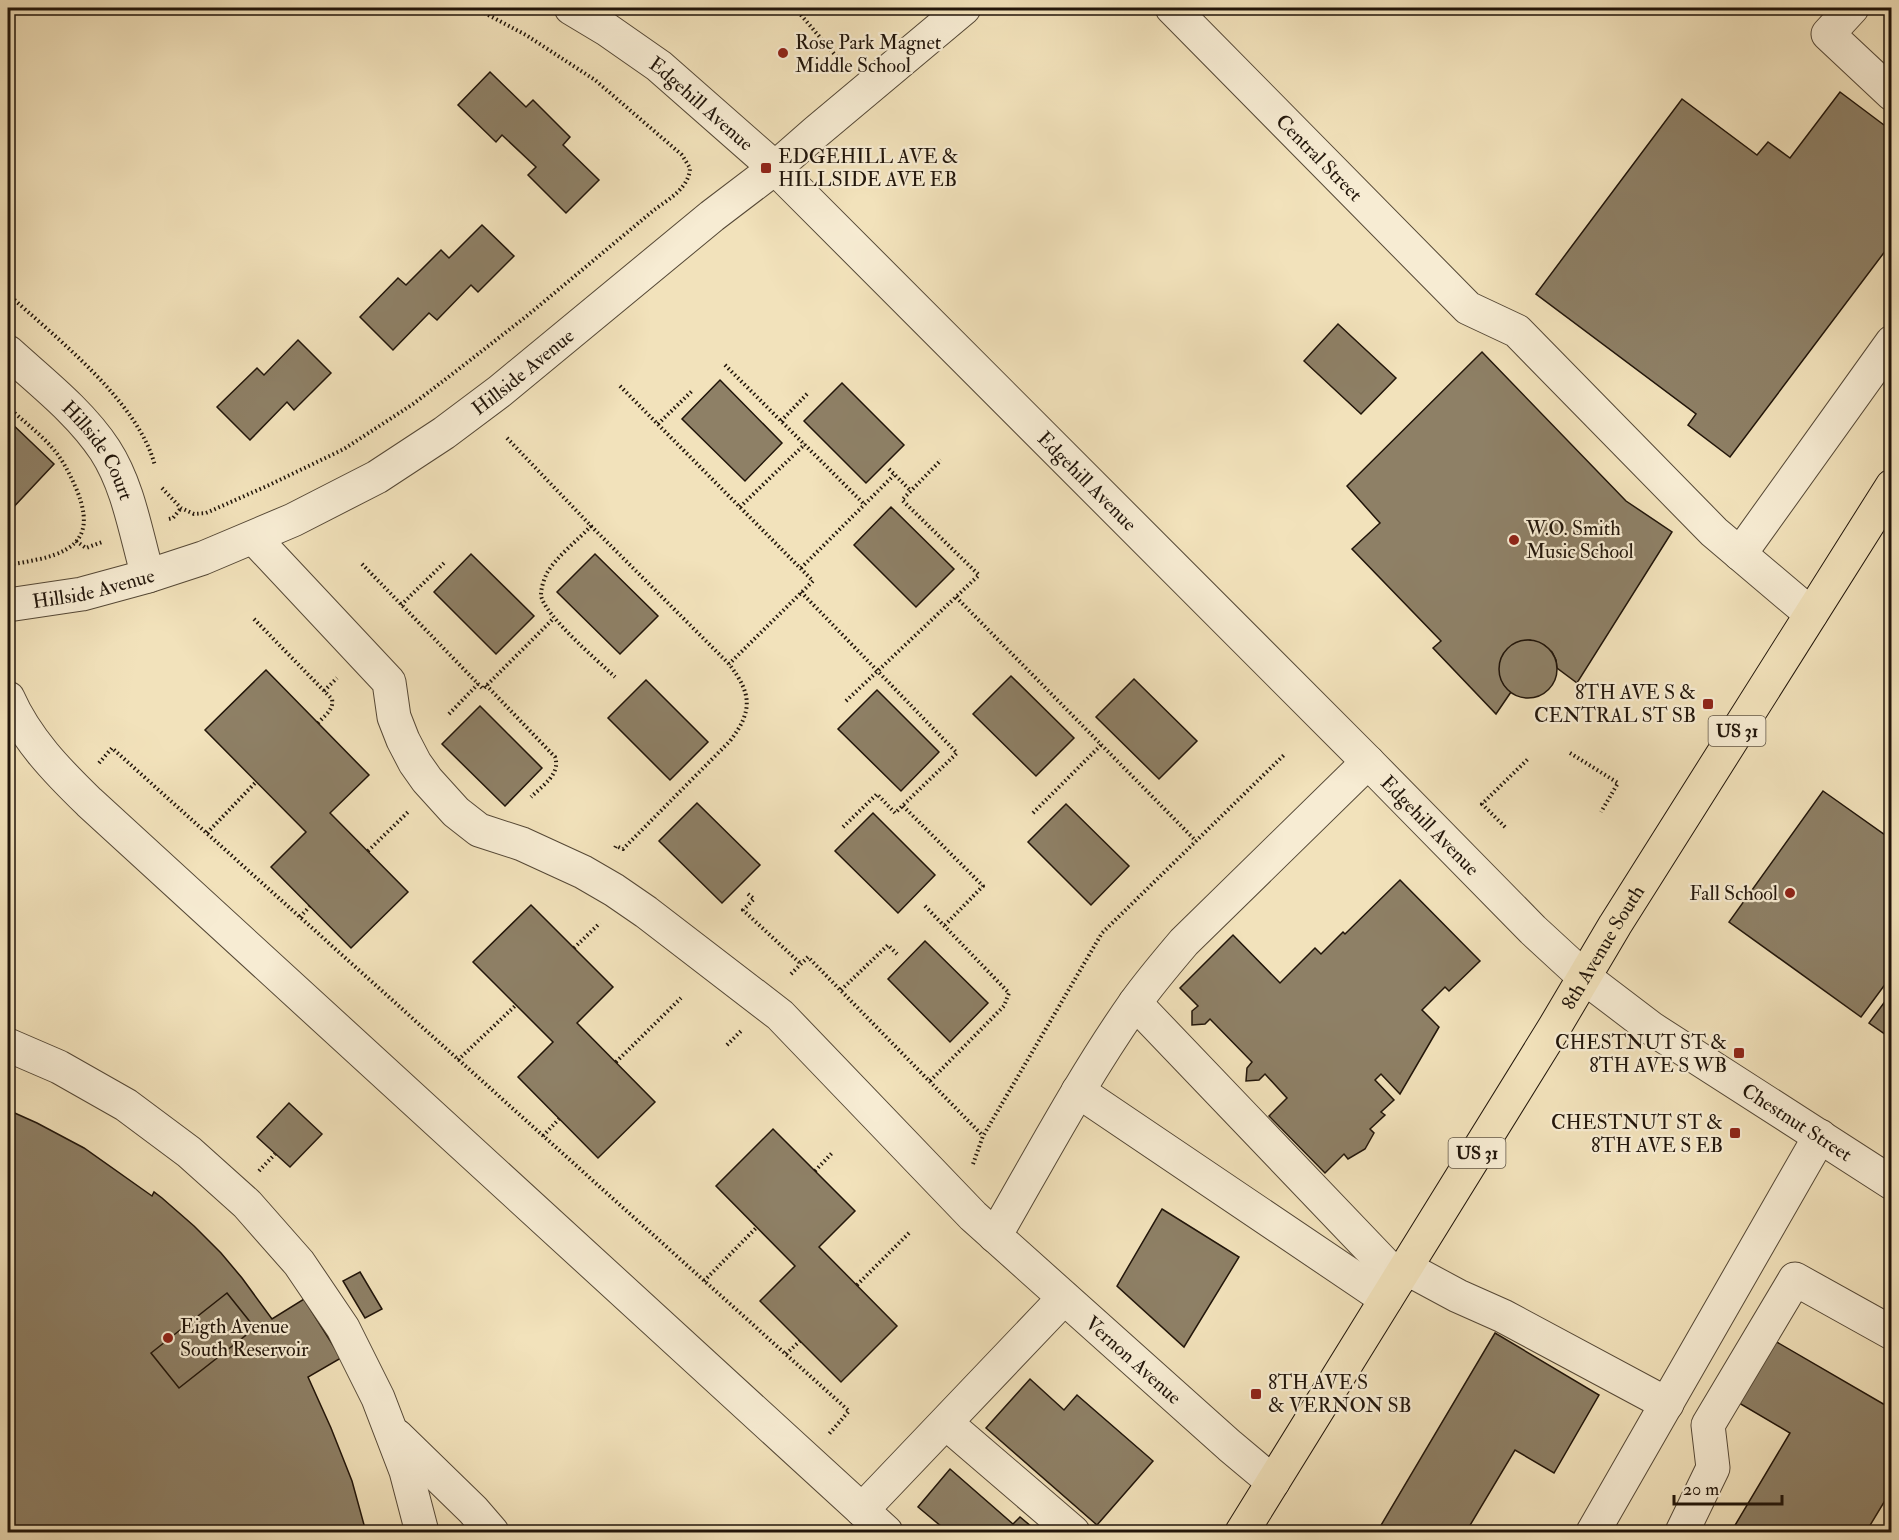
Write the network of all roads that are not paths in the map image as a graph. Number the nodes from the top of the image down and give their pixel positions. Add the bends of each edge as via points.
1 (571, 8) edge
2 (1172, 8) edge
3 (1852, 8) edge
4 (955, 10) edge
5 (1892, 94) edge
6 (775, 168) junction
7 (1892, 342) edge
8 (8, 352) edge
9 (1892, 486) edge
10 (254, 538) junction
11 (1740, 554) junction
12 (148, 576) junction
13 (8, 605) edge
14 (1812, 614) junction
15 (8, 698) edge
16 (1368, 762) junction
17 (1584, 977) junction
18 (1135, 1003) junction
19 (8, 1045) edge
20 (1078, 1091) junction
21 (1820, 1136) junction
22 (1892, 1183) edge
23 (995, 1236) junction
24 (1397, 1282) junction
25 (1064, 1298) junction
26 (1892, 1333) edge
27 (1667, 1404) junction
28 (946, 1423) junction
29 (392, 1431) junction
30 (1273, 1482) junction
31 (862, 1510) junction
32 (422, 1533) edge
33 (492, 1533) edge
34 (886, 1533) edge
35 (1073, 1533) edge
36 (1242, 1533) edge
37 (1593, 1533) edge
38 (1682, 1533) edge

1 - 6 street, Edgehill Avenue via 659,66
2 - 11 street, Central Street via 1468,308 1517,331
3 - 5 street via 1828,34
4 - 6 street, Hillside Avenue
6 - 10 street, Hillside Avenue via 444,433 377,477
6 - 16 street, Edgehill Avenue
7 - 11 street
8 - 12 street, Hillside Court via 94,434 106,451 125,494
9 - 14 main road, 8th Avenue South / US 31
10 - 12 street, Hillside Avenue
10 - 23 street, Vernon Avenue via 389,682 394,717 403,740 415,763 456,812 479,830 522,844 600,882 646,912 780,1015
11 - 14 street
12 - 13 street, Hillside Avenue via 82,594
14 - 17 main road, 8th Avenue South / US 31
15 - 31 street via 29,736 76,789
16 - 17 street, Edgehill Avenue
16 - 18 street via 1184,942
17 - 21 street, Chestnut Street via 1651,1028
17 - 24 main road, 8th Avenue South / US 31
18 - 20 street
18 - 24 street
19 - 29 street via 59,1067 126,1106 189,1152 247,1204 299,1263 343,1328
20 - 23 street
20 - 24 street
21 - 22 street, Chestnut Street
21 - 27 street
23 - 25 street, Vernon Avenue
24 - 27 street via 1458,1296 1503,1316
24 - 30 main road, 8th Avenue South / US 31
25 - 28 street
25 - 30 street, Vernon Avenue
26 - 38 street via 1795,1279 1708,1425 1713,1468
27 - 37 street
28 - 31 street
28 - 35 street
29 - 32 street
29 - 33 street
30 - 36 main road, 8th Avenue South / US 31
31 - 34 street

